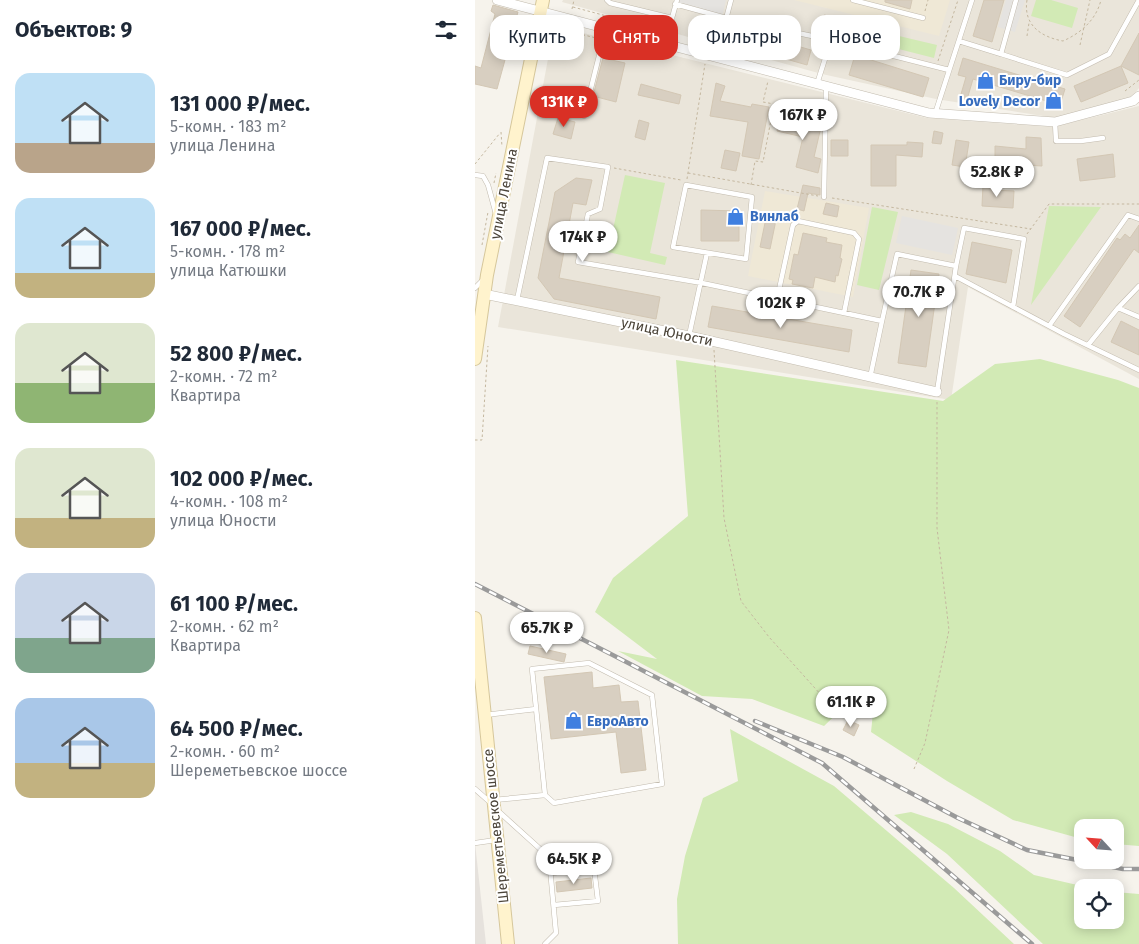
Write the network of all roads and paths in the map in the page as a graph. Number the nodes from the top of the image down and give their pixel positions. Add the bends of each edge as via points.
1 (497, 0) edge
2 (575, 0) edge
3 (607, 0) edge
4 (731, 0) edge
5 (853, 0) edge
6 (928, 0) edge
7 (957, 0) edge
8 (972, 0) edge
9 (1016, 0) edge
10 (1027, 0) edge
11 (1090, 0) edge
12 (1101, 0) edge
13 (1139, 0) edge
14 (676, 2) edge
15 (542, 6) edge
16 (600, 15) edge
17 (660, 15) edge
18 (673, 15) edge
19 (717, 15) edge
20 (727, 15) edge
21 (923, 18) joint
22 (1029, 22) junction
23 (594, 24) edge
24 (1083, 28) junction
25 (1027, 36) dead end
26 (959, 41) junction
27 (1080, 45) dead end
28 (1001, 54) junction
29 (900, 58) edge
30 (598, 60) edge
31 (705, 60) edge
32 (723, 60) edge
33 (827, 60) edge
34 (936, 67) junction
35 (949, 70) junction
36 (770, 73) junction
37 (1139, 80) edge
38 (821, 86) junction
39 (1125, 91) dead end
40 (1137, 99) edge
41 (935, 114) junction
42 (584, 116) dead end
43 (1055, 122) junction
44 (501, 132) dead end
45 (1103, 138) dead end
46 (475, 164) edge
47 (608, 167) junction
48 (688, 173) junction
49 (475, 175) edge
50 (751, 185) junction
51 (824, 197) junction
52 (1139, 204) edge
53 (1139, 219) edge
54 (499, 226) junction
55 (1031, 229) junction
56 (1024, 239) junction
57 (707, 253) junction
58 (956, 266) junction
59 (955, 276) junction
60 (702, 283) junction
61 (1139, 286) edge
62 (479, 291) edge
63 (777, 299) junction
64 (517, 300) junction
65 (1013, 307) junction
66 (1118, 308) junction
67 (843, 313) junction
68 (477, 314) edge
69 (1139, 317) edge
70 (882, 321) junction
71 (1049, 326) junction
72 (689, 336) junction
73 (713, 342) junction
74 (488, 345) dead end
75 (1088, 345) junction
76 (475, 359) edge
77 (1139, 370) edge
78 (870, 378) junction
79 (937, 392) junction
80 (475, 440) edge
81 (475, 618) edge
82 (476, 640) edge
83 (478, 679) edge
84 (536, 709) junction
85 (485, 715) junction
86 (840, 716) dead end
87 (915, 769) dead end
88 (475, 790) edge
89 (545, 795) junction
90 (493, 804) junction
91 (497, 839) junction
92 (475, 843) edge
93 (551, 873) junction
94 (553, 905) junction
95 (508, 944) edge
96 (545, 944) edge

1 - 15 street
2 - 16 path via 573,8
3 - 17 lane
4 - 20 lane
5 - 21 lane
6 - 21 path
7 - 34 path
8 - 26 lane
9 - 28 lane
10 - 22 path via 1025,10
11 - 24 path
12 - 24 path via 1096,15
13 - 28 lane via 1109,54 1067,75
14 - 18 lane
14 - 19 lane
15 - 23 street
15 - 54 main road, улица Ленина
22 - 24 path via 1042,36 1063,41
22 - 25 path
24 - 27 path
26 - 28 lane
26 - 35 lane
29 - 34 lane
30 - 42 lane
31 - 48 path
32 - 36 street
33 - 38 lane
34 - 35 lane
35 - 41 lane
36 - 38 street
36 - 50 path via 763,102 774,104 763,162 755,160
37 - 39 path
38 - 41 street
38 - 51 lane
40 - 43 street
41 - 43 street
43 - 45 lane via 1056,141
44 - 46 path
47 - 48 path via 687,181
47 - 60 lane via 600,209 588,214 578,262
47 - 64 lane via 547,158
48 - 50 path
49 - 54 lane via 483,176 489,184
50 - 51 path
51 - 55 path
52 - 55 path via 1049,204
53 - 71 lane via 1128,215
54 - 62 main road, улица Ленина via 487,275
55 - 56 path
56 - 58 lane via 964,228
56 - 65 lane
57 - 57 lane via 746,259 752,197 686,185 673,247
57 - 60 lane
58 - 59 lane
58 - 70 lane via 897,254
59 - 65 lane
59 - 79 lane
60 - 63 lane
60 - 72 lane
61 - 66 lane
62 - 64 street, улица Юности
62 - 68 main road, улица Ленина
63 - 67 lane
63 - 67 lane via 793,225 798,221 855,232 859,239
64 - 72 street, улица Юности
65 - 71 lane
66 - 69 lane
66 - 75 lane
67 - 70 lane
68 - 76 main road, улица Ленина
70 - 78 lane
71 - 75 lane
72 - 73 street, улица Юности
73 - 78 street, улица Юности
73 - 86 path via 724,518 741,601
74 - 80 path via 482,440
75 - 77 lane
78 - 79 street, улица Юности
79 - 87 path via 937,528 949,630 925,743
81 - 82 main road, Шереметьевское шоссе
82 - 83 main road, Шереметьевское шоссе
83 - 85 main road, Шереметьевское шоссе
84 - 85 lane
84 - 89 lane
84 - 89 lane via 532,670 589,664 652,695 659,755 661,784 554,803
85 - 90 main road, Шереметьевское шоссе
88 - 90 lane
89 - 90 lane
90 - 91 main road, Шереметьевское шоссе
90 - 93 lane via 549,857
91 - 92 lane
91 - 95 main road, Шереметьевское шоссе
93 - 94 lane
93 - 94 lane via 594,868 598,901
94 - 96 lane via 556,933

